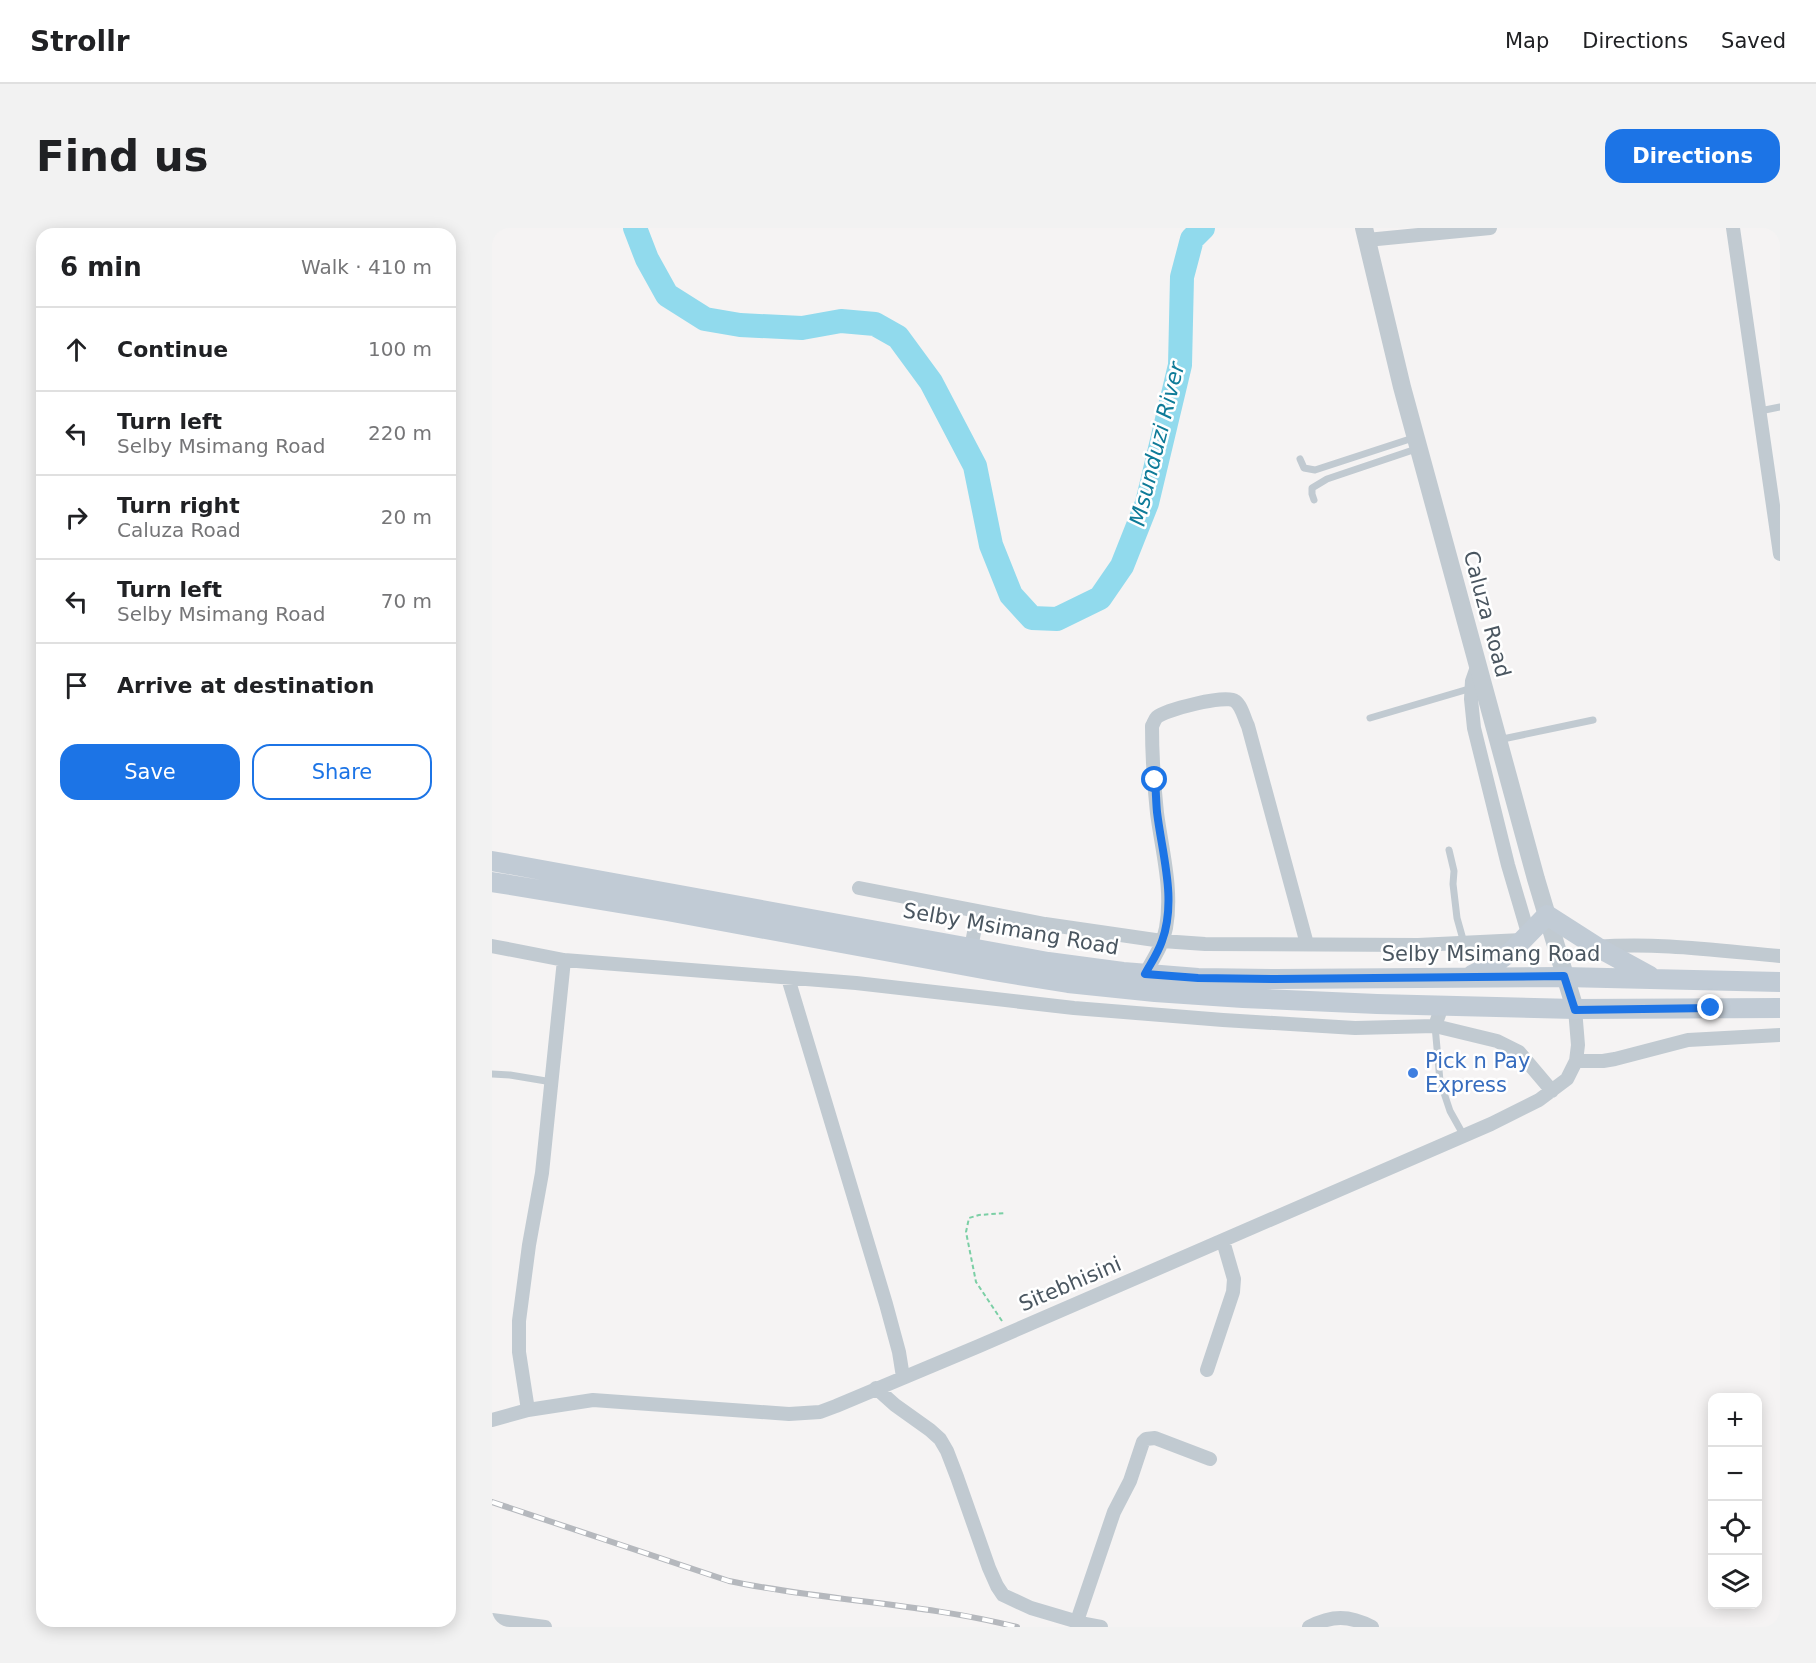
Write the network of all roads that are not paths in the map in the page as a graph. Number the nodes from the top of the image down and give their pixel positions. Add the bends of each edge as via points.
1 (1490, 228) edge
2 (1733, 228) edge
3 (1366, 234) edge
4 (1780, 407) edge
5 (1760, 411) junction
6 (1417, 443) junction
7 (1300, 459) dead end
8 (1314, 501) dead end
9 (1780, 554) edge
10 (1478, 664) junction
11 (1472, 688) junction
12 (1370, 718) dead end
13 (1593, 720) dead end
14 (1498, 740) junction
15 (1449, 850) dead end
16 (492, 861) edge
17 (492, 882) edge
18 (859, 888) dead end
19 (978, 912) junction
20 (1546, 915) junction
21 (1525, 936) junction
22 (1162, 941) junction
23 (1464, 943) junction
24 (1307, 944) junction
25 (492, 946) edge
26 (1597, 947) junction
27 (971, 948) junction
28 (1780, 956) edge
29 (564, 960) junction
30 (1145, 974) junction
31 (1564, 976) junction
32 (1467, 977) junction
33 (788, 978) junction
34 (1654, 978) junction
35 (1780, 982) edge
36 (1442, 1006) junction
37 (1780, 1008) edge
38 (1575, 1010) junction
39 (1435, 1026) junction
40 (1780, 1035) edge
41 (1576, 1061) junction
42 (492, 1074) edge
43 (552, 1082) junction
44 (1552, 1091) junction
45 (1464, 1137) junction
46 (1223, 1241) junction
47 (1207, 1370) dead end
48 (903, 1377) junction
49 (876, 1388) junction
50 (528, 1410) junction
51 (492, 1420) edge
52 (1210, 1459) dead end
53 (492, 1620) edge
54 (1077, 1621) junction
55 (545, 1627) edge
56 (1101, 1627) edge
57 (1309, 1627) edge
58 (1372, 1627) edge

1 - 3 street
2 - 5 street
3 - 6 street, Caluza Road
4 - 5 lane
5 - 9 street
6 - 7 lane via 1315,470 1304,468
6 - 8 lane via 1327,479 1312,488
6 - 10 street, Caluza Road
10 - 11 street
10 - 14 street, Caluza Road
11 - 12 lane
11 - 21 street via 1474,728
13 - 14 lane
14 - 20 street, Caluza Road
15 - 23 lane
16 - 27 main road, Selby Msimang Road
17 - 36 main road, Selby Msimang Road via 1068,983 1243,998
18 - 19 street
19 - 22 street
19 - 27 street
20 - 21 main road
20 - 26 main road
20 - 31 street, Caluza Road
21 - 23 street
21 - 32 main road via 1494,964
22 - 24 street
22 - 24 street via 1168,908 1167,876 1157,812 1152,726 1158,716 1224,698 1235,701 1248,726
22 - 30 street
23 - 24 street
25 - 29 street
26 - 28 street via 1646,946
26 - 34 main road
27 - 30 main road, Selby Msimang Road
29 - 33 street
29 - 43 street
30 - 32 main road, Selby Msimang Road via 1275,979
31 - 32 main road, Selby Msimang Road
31 - 34 main road, Selby Msimang Road
31 - 38 street, Caluza Road
33 - 39 street via 1223,1020 1354,1028
33 - 48 street via 886,1304
34 - 35 main road, Selby Msimang Road
36 - 38 main road, Selby Msimang Road
36 - 39 street
37 - 38 main road, Selby Msimang Road
38 - 41 street
39 - 44 street via 1497,1041 1519,1052
39 - 45 lane via 1440,1081
40 - 41 street via 1688,1040 1615,1059
41 - 44 street, Sitebhisini via 1567,1079
42 - 43 lane
43 - 50 street via 519,1321
44 - 45 street, Sitebhisini
45 - 46 street, Sitebhisini
46 - 47 street via 1234,1279 1233,1292
46 - 48 street, Sitebhisini
48 - 49 street, Sitebhisini
49 - 50 street, Sitebhisini via 820,1412 805,1414 593,1400
49 - 54 street via 930,1430 947,1451 989,1568 1003,1595
50 - 51 street, Sitebhisini
52 - 54 street via 1155,1438 1143,1442
53 - 55 street
54 - 56 street
57 - 58 street via 1338,1617

